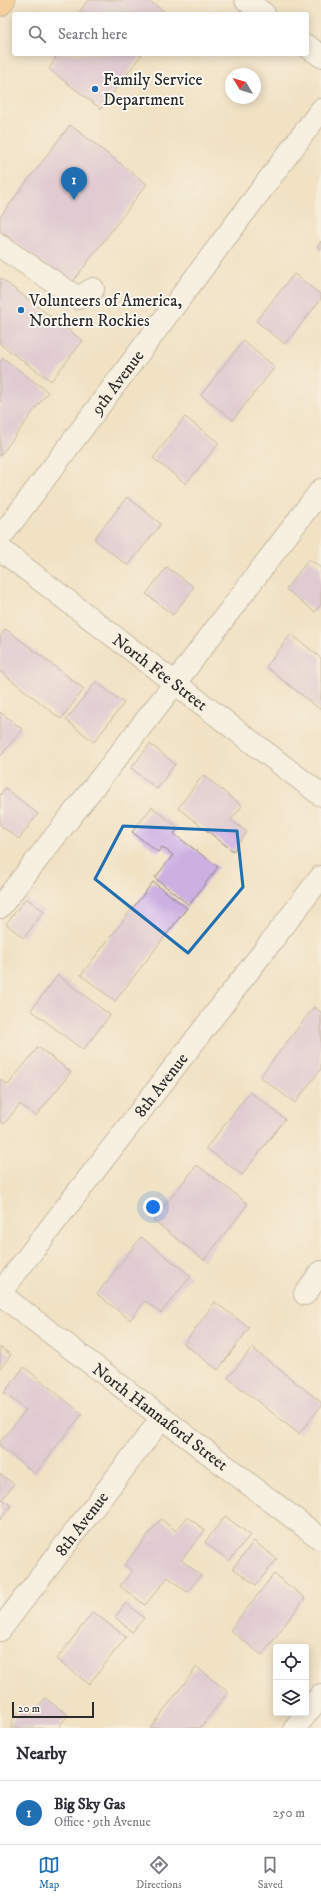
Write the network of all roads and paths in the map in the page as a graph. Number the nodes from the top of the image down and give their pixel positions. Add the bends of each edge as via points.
1 (4, 0) edge
2 (246, 0) edge
3 (0, 5) edge
4 (261, 12) edge
5 (309, 47) edge
6 (321, 56) edge
7 (321, 110) edge
8 (0, 246) edge
9 (93, 289) dead end
10 (321, 490) edge
11 (0, 538) edge
12 (0, 548) edge
13 (174, 683) junction
14 (321, 796) edge
15 (321, 877) edge
16 (0, 907) edge
17 (321, 1272) edge
18 (0, 1293) edge
19 (305, 1294) dead end
20 (162, 1418) junction
21 (321, 1539) edge
22 (0, 1630) edge
23 (321, 1694) edge
24 (295, 1728) edge

1 - 3 main road
2 - 4 street
5 - 6 street
7 - 11 street, 9th Avenue
8 - 9 street via 78,298
10 - 13 street
12 - 13 street, North Fee Street
13 - 14 street, North Fee Street
13 - 16 street
15 - 18 street, 8th Avenue
17 - 19 street
18 - 20 street, North Hannaford Street
20 - 21 street, North Hannaford Street
20 - 22 street, 8th Avenue
23 - 24 street

